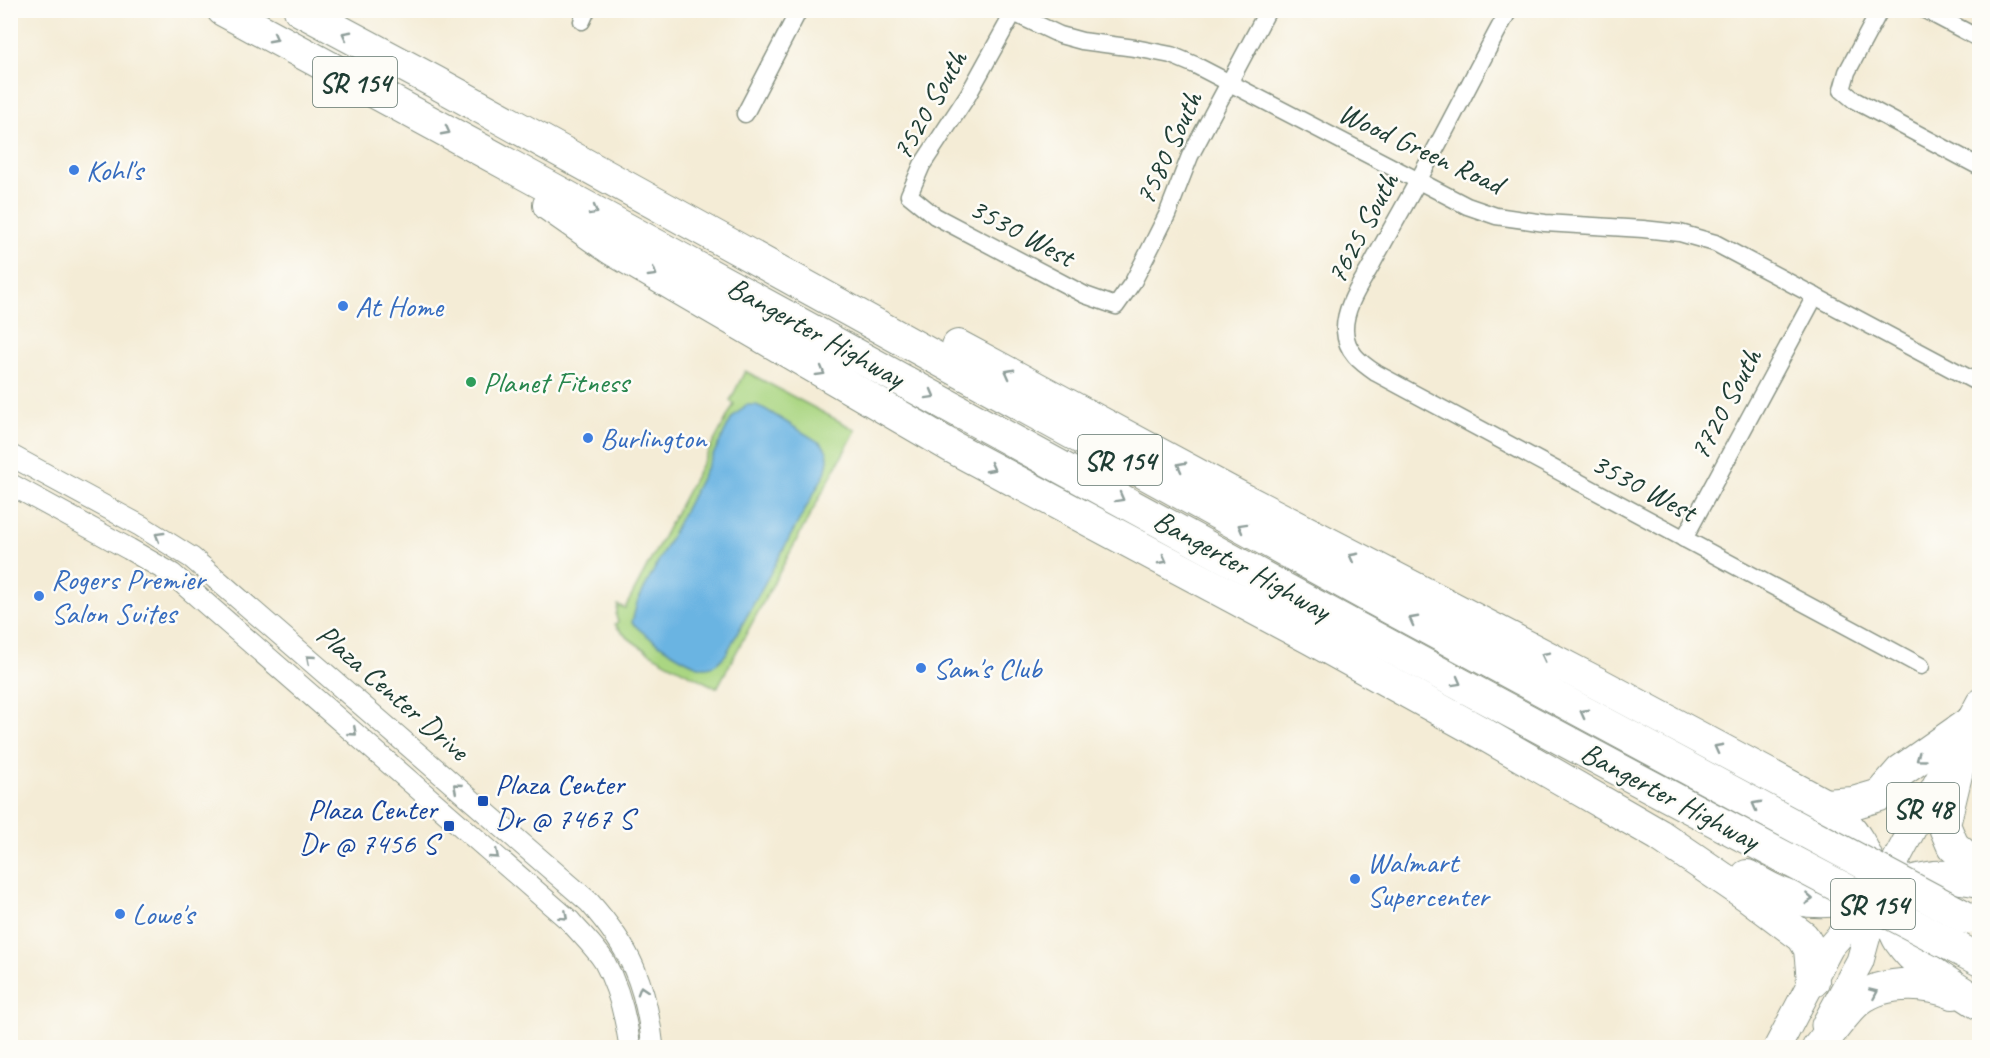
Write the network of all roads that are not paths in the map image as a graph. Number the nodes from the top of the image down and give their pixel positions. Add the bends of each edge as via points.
1 (223, 10) edge
2 (300, 10) edge
3 (799, 10) edge
4 (1268, 10) edge
5 (1509, 10) edge
6 (1880, 10) edge
7 (1925, 10) edge
8 (1012, 12) edge
9 (1980, 39) edge
10 (1230, 82) junction
11 (745, 114) dead end
12 (487, 153) junction
13 (1980, 167) edge
14 (1418, 182) junction
15 (909, 195) joint
16 (706, 232) junction
17 (1815, 296) junction
18 (1116, 306) joint
19 (1349, 347) joint
20 (1980, 384) edge
21 (10, 455) edge
22 (10, 484) edge
23 (1683, 539) junction
24 (1921, 666) dead end
25 (1974, 713) edge
26 (1825, 805) junction
27 (1659, 835) junction
28 (1980, 869) edge
29 (1980, 881) edge
30 (1879, 892) junction
31 (1973, 922) edge
32 (1966, 953) edge
33 (1812, 981) junction
34 (1980, 1004) edge
35 (630, 1047) edge
36 (652, 1047) edge
37 (1777, 1047) edge
38 (1812, 1047) edge
39 (1818, 1047) edge

1 -> 12 highway, Bangerter Highway / SR 154
16 -> 2 highway, Bangerter Highway / SR 154
3 - 11 street
4 - 10 street, 7580 South
5 - 14 street, 7625 South
6 - 13 street via 1846,72 1842,90
7 - 9 street
8 - 10 street, Wood Green Road via 1082,41 1171,55
8 - 15 street, 7520 South via 968,95 922,165
10 - 14 street, Wood Green Road
10 - 18 street, 7580 South via 1190,156 1152,245
12 -> 27 highway via 560,214 603,243 788,354 954,448 1310,638
12 -> 32 highway, Bangerter Highway / SR 154, bridge via 1457,682
14 - 17 street, Wood Green Road via 1467,207 1496,216 1680,233 1714,243
14 - 19 street, 7625 South via 1348,312 1345,332
15 - 18 street, 3530 West via 935,216 1085,295
26 -> 16 highway via 908,319
31 -> 16 highway, Bangerter Highway / SR 154, bridge
17 - 20 street, Wood Green Road
17 - 23 street, 7720 South
19 - 23 street, 3530 West via 1359,362 1377,374
36 -> 21 street, Plaza Center Drive via 647,1006 632,962 589,902 192,558
22 -> 35 street, Plaza Center Drive via 172,574 570,921 603,959 618,990
23 - 24 street, 3530 West
25 -> 26 highway via 1901,771 1880,795 1853,803
25 - 28 highway via 1944,825 1953,846
25 - 30 main road, SR 48
26 - 30 highway via 1857,837
27 -> 30 highway via 1799,899 1844,899
27 - 33 highway via 1803,937 1810,949
29 - 30 highway via 1935,877
30 - 33 main road via 1830,947
30 - 34 highway via 1898,939 1914,960
30 - 38 main road via 1860,961
33 - 37 main road
39 -> 34 highway via 1856,1002 1904,983 1941,988

